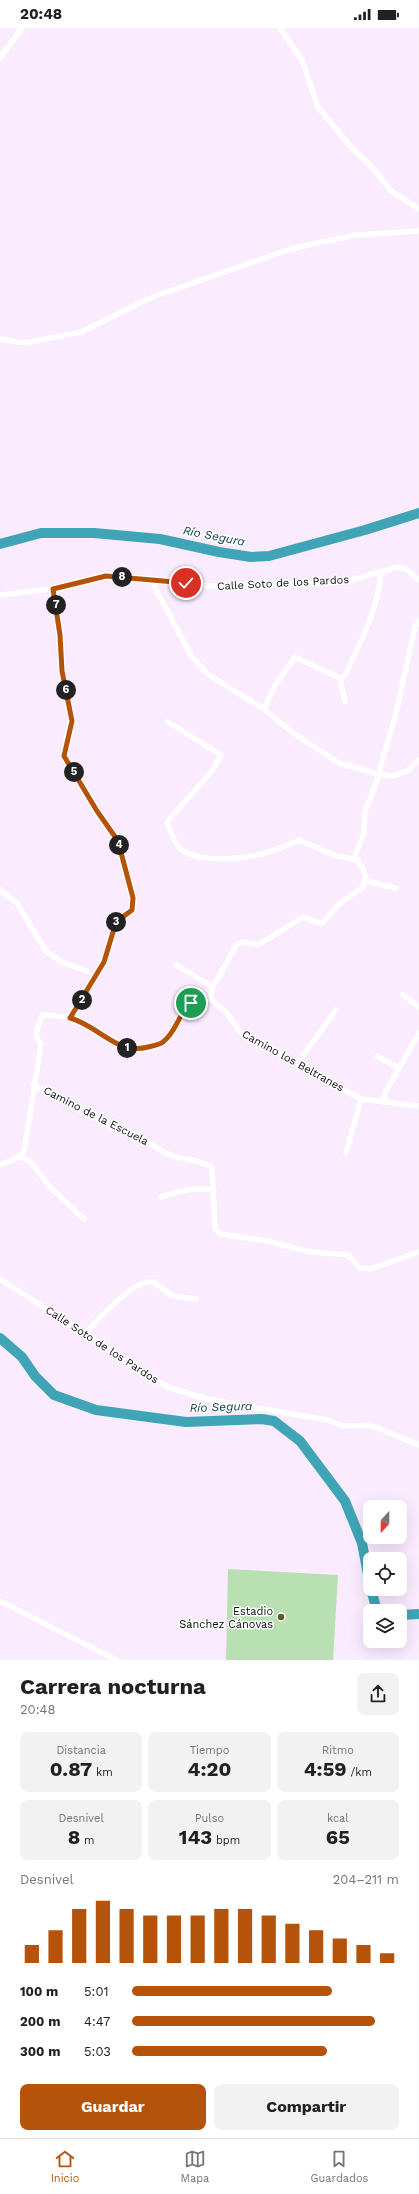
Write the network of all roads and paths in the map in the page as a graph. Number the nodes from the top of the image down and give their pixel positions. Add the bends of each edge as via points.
1 (22, 28) edge
2 (280, 28) edge
3 (0, 58) edge
4 (419, 209) edge
5 (419, 231) edge
6 (0, 339) edge
7 (381, 572) junction
8 (153, 579) junction
9 (419, 580) edge
10 (53, 589) junction
11 (0, 595) edge
12 (419, 621) edge
13 (340, 678) junction
14 (345, 701) dead end
15 (264, 709) junction
16 (168, 722) dead end
17 (419, 760) edge
18 (378, 774) junction
19 (356, 860) junction
20 (365, 881) junction
21 (396, 888) dead end
22 (0, 890) edge
23 (176, 965) dead end
24 (87, 971) dead end
25 (213, 986) junction
26 (403, 995) dead end
27 (210, 999) junction
28 (419, 1007) edge
29 (336, 1010) dead end
30 (70, 1018) junction
31 (419, 1033) edge
32 (377, 1056) dead end
33 (297, 1064) junction
34 (398, 1068) junction
35 (33, 1085) junction
36 (361, 1099) junction
37 (383, 1101) junction
38 (419, 1106) edge
39 (346, 1153) dead end
40 (19, 1156) junction
41 (0, 1165) edge
42 (214, 1191) junction
43 (161, 1197) dead end
44 (84, 1219) dead end
45 (419, 1252) edge
46 (0, 1279) edge
47 (196, 1299) dead end
48 (86, 1333) junction
49 (419, 1445) edge
50 (0, 1601) edge
51 (116, 1660) edge

1 - 3 street
2 - 4 street via 302,60 318,107 391,191
5 - 6 street via 355,235 290,249 150,298 81,332 25,343
7 - 8 street, Calle Soto de los Pardos via 344,582 220,587
7 - 9 street, Calle Soto de los Pardos via 398,567 406,569
7 - 13 street via 380,585 368,622 345,676
8 - 10 street, Calle Soto de los Pardos via 106,576
8 - 15 street via 154,586 192,657 209,675
10 - 11 street, Calle Soto de los Pardos
10 - 30 street via 62,671 72,721 64,756 118,841 133,898 132,910 116,922 104,962
12 - 18 street via 415,627 396,713
13 - 14 street
13 - 15 street via 295,657 275,686
15 - 18 street via 293,733 338,763
16 - 19 street via 221,755 212,771 167,822 179,847 189,855 236,858 264,853 299,840 334,855
17 - 18 street via 407,771 394,776
18 - 19 street via 365,812 364,833 355,856
19 - 20 street via 364,869
20 - 21 street
20 - 25 street via 363,887 338,905 322,924 303,917 258,944 237,944
22 - 24 street via 17,903 45,950 61,962
23 - 25 street
25 - 27 street
26 - 28 street
27 - 30 street via 191,1003 184,1009 174,1031 162,1043 140,1050 123,1048 81,1021
27 - 33 street, Camino los Beltranes via 227,1013 240,1032
29 - 33 street
30 - 35 street via 42,1015 36,1034 41,1046
31 - 34 street
32 - 34 street
33 - 36 street, Camino los Beltranes
34 - 37 street
35 - 40 street via 24,1152
35 - 42 street, Camino de la Escuela via 116,1129 126,1129 169,1155 206,1163 212,1168
36 - 37 street, Camino los Beltranes
36 - 39 street
37 - 38 street, Camino los Beltranes
40 - 41 street
40 - 44 street via 30,1162 50,1187
42 - 43 street via 191,1188
42 - 45 street, Camino de la Escuela via 215,1228 220,1234 267,1241 310,1252 348,1255 360,1268 370,1269
46 - 48 street, Calle Soto de los Pardos
47 - 48 street via 172,1296 154,1282 140,1283
48 - 49 street, Calle Soto de los Pardos via 154,1380 188,1394 327,1420 343,1426 370,1425
50 - 51 street

